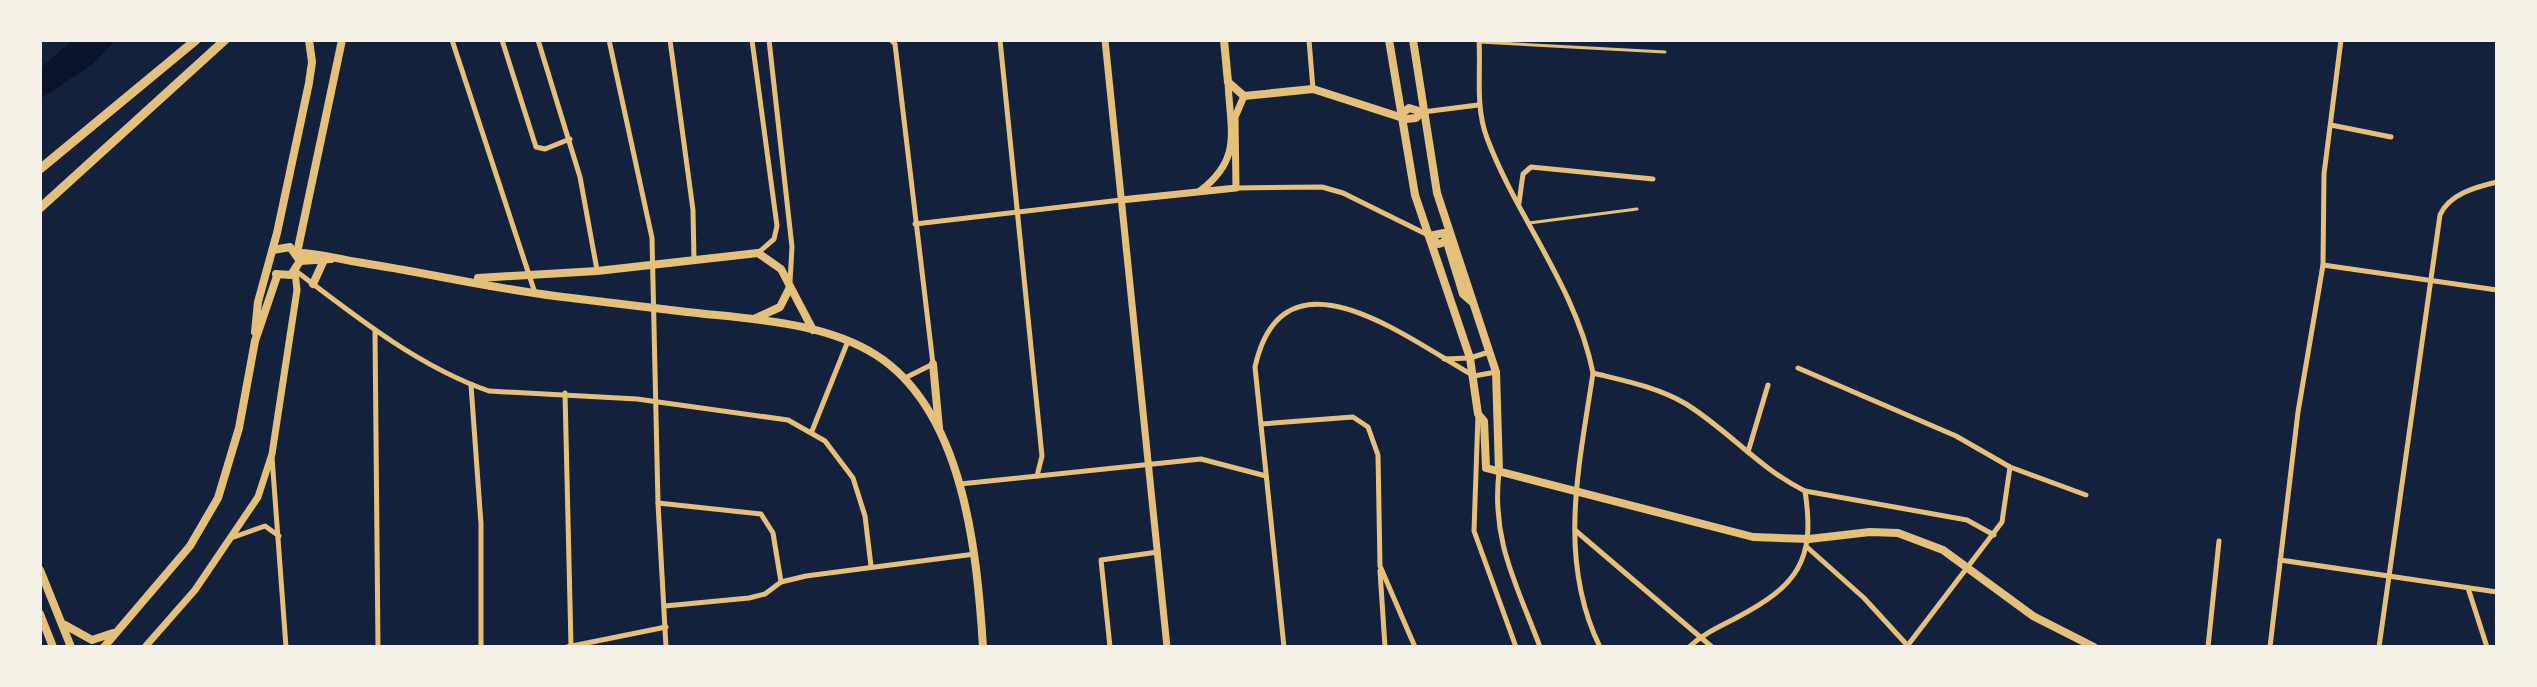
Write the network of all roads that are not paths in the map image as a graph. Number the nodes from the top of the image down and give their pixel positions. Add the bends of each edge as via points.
1 (196, 40) edge
2 (225, 40) edge
3 (309, 40) edge
4 (315, 40) edge
5 (342, 40) edge
6 (452, 40) edge
7 (502, 40) edge
8 (538, 40) edge
9 (609, 40) edge
10 (670, 40) edge
11 (752, 40) edge
12 (769, 40) edge
13 (1000, 40) edge
14 (1105, 40) edge
15 (1224, 40) edge
16 (1309, 40) edge
17 (1389, 40) edge
18 (1413, 40) edge
19 (2341, 40) edge
20 (893, 41) edge
21 (1479, 41) edge
22 (1665, 52) dead end
23 (312, 62) junction
24 (1228, 82) junction
25 (1313, 89) junction
26 (1244, 96) junction
27 (1478, 105) junction
28 (1422, 112) junction
29 (1399, 116) junction
30 (2331, 125) junction
31 (2391, 137) dead end
32 (570, 139) junction
33 (40, 169) edge
34 (1653, 179) dead end
35 (2497, 182) edge
36 (1236, 188) junction
37 (1200, 192) junction
38 (1121, 200) junction
39 (1519, 204) junction
40 (40, 208) edge
41 (1637, 209) dead end
42 (1017, 211) junction
43 (1529, 223) junction
44 (915, 224) junction
45 (790, 228) junction
46 (776, 230) junction
47 (1429, 236) junction
48 (1448, 237) junction
49 (272, 250) junction
50 (758, 253) junction
51 (298, 256) junction
52 (328, 260) junction
53 (694, 261) junction
54 (269, 265) junction
55 (654, 265) junction
56 (2323, 265) junction
57 (597, 271) junction
58 (296, 272) junction
59 (277, 276) junction
60 (532, 276) junction
61 (461, 279) junction
62 (2428, 279) junction
63 (313, 284) junction
64 (790, 287) junction
65 (2497, 290) edge
66 (535, 293) junction
67 (652, 308) junction
68 (753, 319) junction
69 (375, 330) junction
70 (813, 330) junction
71 (255, 341) junction
72 (848, 341) junction
73 (1490, 351) junction
74 (1470, 358) junction
75 (1443, 359) junction
76 (933, 364) junction
77 (1798, 368) dead end
78 (1496, 372) junction
79 (1593, 373) junction
80 (1474, 376) junction
81 (905, 378) junction
82 (471, 385) junction
83 (1768, 385) dead end
84 (565, 393) junction
85 (657, 403) junction
86 (1478, 414) junction
87 (1261, 424) junction
88 (812, 431) junction
89 (939, 433) junction
90 (1748, 452) junction
91 (272, 454) junction
92 (1149, 464) junction
93 (2010, 467) junction
94 (1499, 471) junction
95 (1037, 476) junction
96 (1266, 476) junction
97 (959, 484) junction
98 (1575, 490) junction
99 (1805, 491) junction
100 (2086, 495) dead end
101 (658, 503) junction
102 (1575, 531) junction
103 (1994, 535) junction
104 (279, 536) junction
105 (234, 537) junction
106 (2219, 541) dead end
107 (1808, 543) junction
108 (1158, 552) junction
109 (976, 554) junction
110 (2280, 560) junction
111 (871, 566) junction
112 (1380, 566) junction
113 (40, 570) edge
114 (1968, 570) junction
115 (2388, 576) junction
116 (781, 582) junction
117 (2468, 588) junction
118 (2497, 592) edge
119 (665, 606) junction
120 (40, 614) edge
121 (60, 618) junction
122 (124, 627) junction
123 (666, 627) junction
124 (1702, 635) junction
125 (569, 646) edge
126 (1908, 646) edge
127 (53, 647) edge
128 (71, 647) edge
129 (104, 647) edge
130 (145, 647) edge
131 (286, 647) edge
132 (378, 647) edge
133 (481, 647) edge
134 (666, 647) edge
135 (983, 647) edge
136 (1110, 647) edge
137 (1167, 647) edge
138 (1284, 647) edge
139 (1385, 647) edge
140 (1415, 647) edge
141 (1516, 647) edge
142 (1540, 647) edge
143 (1600, 647) edge
144 (1689, 647) edge
145 (1712, 647) edge
146 (2094, 647) edge
147 (2208, 647) edge
148 (2270, 647) edge
149 (2379, 647) edge
150 (2487, 647) edge

1 - 33 highway
2 - 40 highway
3 - 23 main road
4 - 23 main road
5 - 51 main road
6 - 60 street
7 - 32 street via 536,147 545,149
8 - 32 street
9 - 55 street
10 - 53 street via 693,210
11 - 46 street
12 - 45 street
13 - 42 street
14 - 38 street
15 - 24 main road
16 - 25 street
17 - 29 main road
18 - 28 main road
19 - 30 street
20 - 44 street
21 - 22 lane
21 - 27 street
23 - 49 main road
24 - 26 main road
24 - 37 street via 1228,164
25 - 26 main road
25 - 29 main road
26 - 36 street via 1235,117
27 - 28 street
27 - 39 street via 1486,137
28 - 29 main road via 1411,120
28 - 48 main road
29 - 47 main road
30 - 31 street
30 - 56 street via 2324,174
32 - 57 street
34 - 39 street via 1531,167 1523,174
35 - 62 street via 2444,204
36 - 37 street
36 - 47 street via 1322,187
37 - 38 street
38 - 42 street
38 - 92 street
39 - 43 street
41 - 43 lane
42 - 44 street
42 - 95 street via 1042,456
43 - 79 street via 1556,273
44 - 76 street
45 - 46 street
45 - 64 street
46 - 50 street
47 - 48 main road via 1442,231
47 - 74 main road
48 - 73 main road
49 - 51 main road via 285,245
49 - 54 main road
50 - 53 main road
50 - 64 main road via 777,265
51 - 52 main road
51 - 58 main road
52 - 61 main road
52 - 63 main road
53 - 55 main road
54 - 59 main road
54 - 71 main road via 258,302
55 - 57 main road
55 - 67 street
56 - 62 street
56 - 110 street
57 - 60 main road
58 - 59 main road
58 - 63 street
58 - 91 street
59 - 71 main road
60 - 61 main road
60 - 66 street
61 - 66 main road
62 - 65 street
62 - 115 street
63 - 69 street
64 - 68 main road via 780,307
64 - 70 main road
66 - 67 main road
67 - 68 main road
67 - 85 street
68 - 70 main road
69 - 82 street
69 - 132 street
70 - 72 main road
71 - 122 main road via 239,428 218,498 190,546
72 - 81 main road
72 - 88 street
73 - 74 street
73 - 78 main road
74 - 75 street
74 - 80 main road
75 - 80 street
75 - 87 street via 1343,306 1304,304 1281,315 1261,342 1255,367
76 - 81 street
76 - 89 main road
77 - 93 street via 1956,436
78 - 80 street
78 - 94 main road
79 - 90 street via 1688,405
79 - 98 street
80 - 86 main road
81 - 89 main road
82 - 84 street via 489,391
82 - 133 street via 481,524
83 - 90 street
84 - 85 street
84 - 125 street
85 - 88 street via 788,420
85 - 101 street
86 - 94 main road via 1484,421 1483,463
86 - 141 street via 1474,531
87 - 96 street
87 - 112 street via 1353,417 1368,427 1378,455
88 - 111 street via 840,457 853,478 865,516
89 - 97 main road
90 - 99 street
91 - 104 street
91 - 105 street via 258,497
92 - 95 street
92 - 96 street via 1201,459
92 - 108 street
93 - 100 street
93 - 103 street via 2002,522
94 - 98 main road
94 - 142 street via 1500,543
95 - 97 street
96 - 138 street
97 - 109 main road
98 - 102 street
98 - 107 main road via 1753,537
99 - 103 street via 1967,520
99 - 107 street
101 - 116 street via 761,514 773,533
101 - 119 street
102 - 124 street
102 - 143 street via 1577,585
103 - 114 street
104 - 105 street via 265,526
104 - 131 street
105 - 130 street
106 - 147 street
107 - 114 main road via 1898,533 1943,550
107 - 124 street via 1788,584 1749,612
107 - 126 street
108 - 136 street via 1101,560
108 - 137 street
109 - 111 street
109 - 135 main road
110 - 115 street
110 - 148 street
111 - 116 street
112 - 139 street
112 - 140 street
113 - 121 main road
114 - 126 street
114 - 146 main road via 2033,616
115 - 117 street
115 - 149 street
116 - 119 street via 749,598
117 - 118 street
117 - 150 street
119 - 123 street
120 - 127 main road
121 - 122 main road via 69,630 92,640
121 - 128 main road
122 - 129 main road
123 - 125 street
123 - 134 street
124 - 144 street
124 - 145 street

